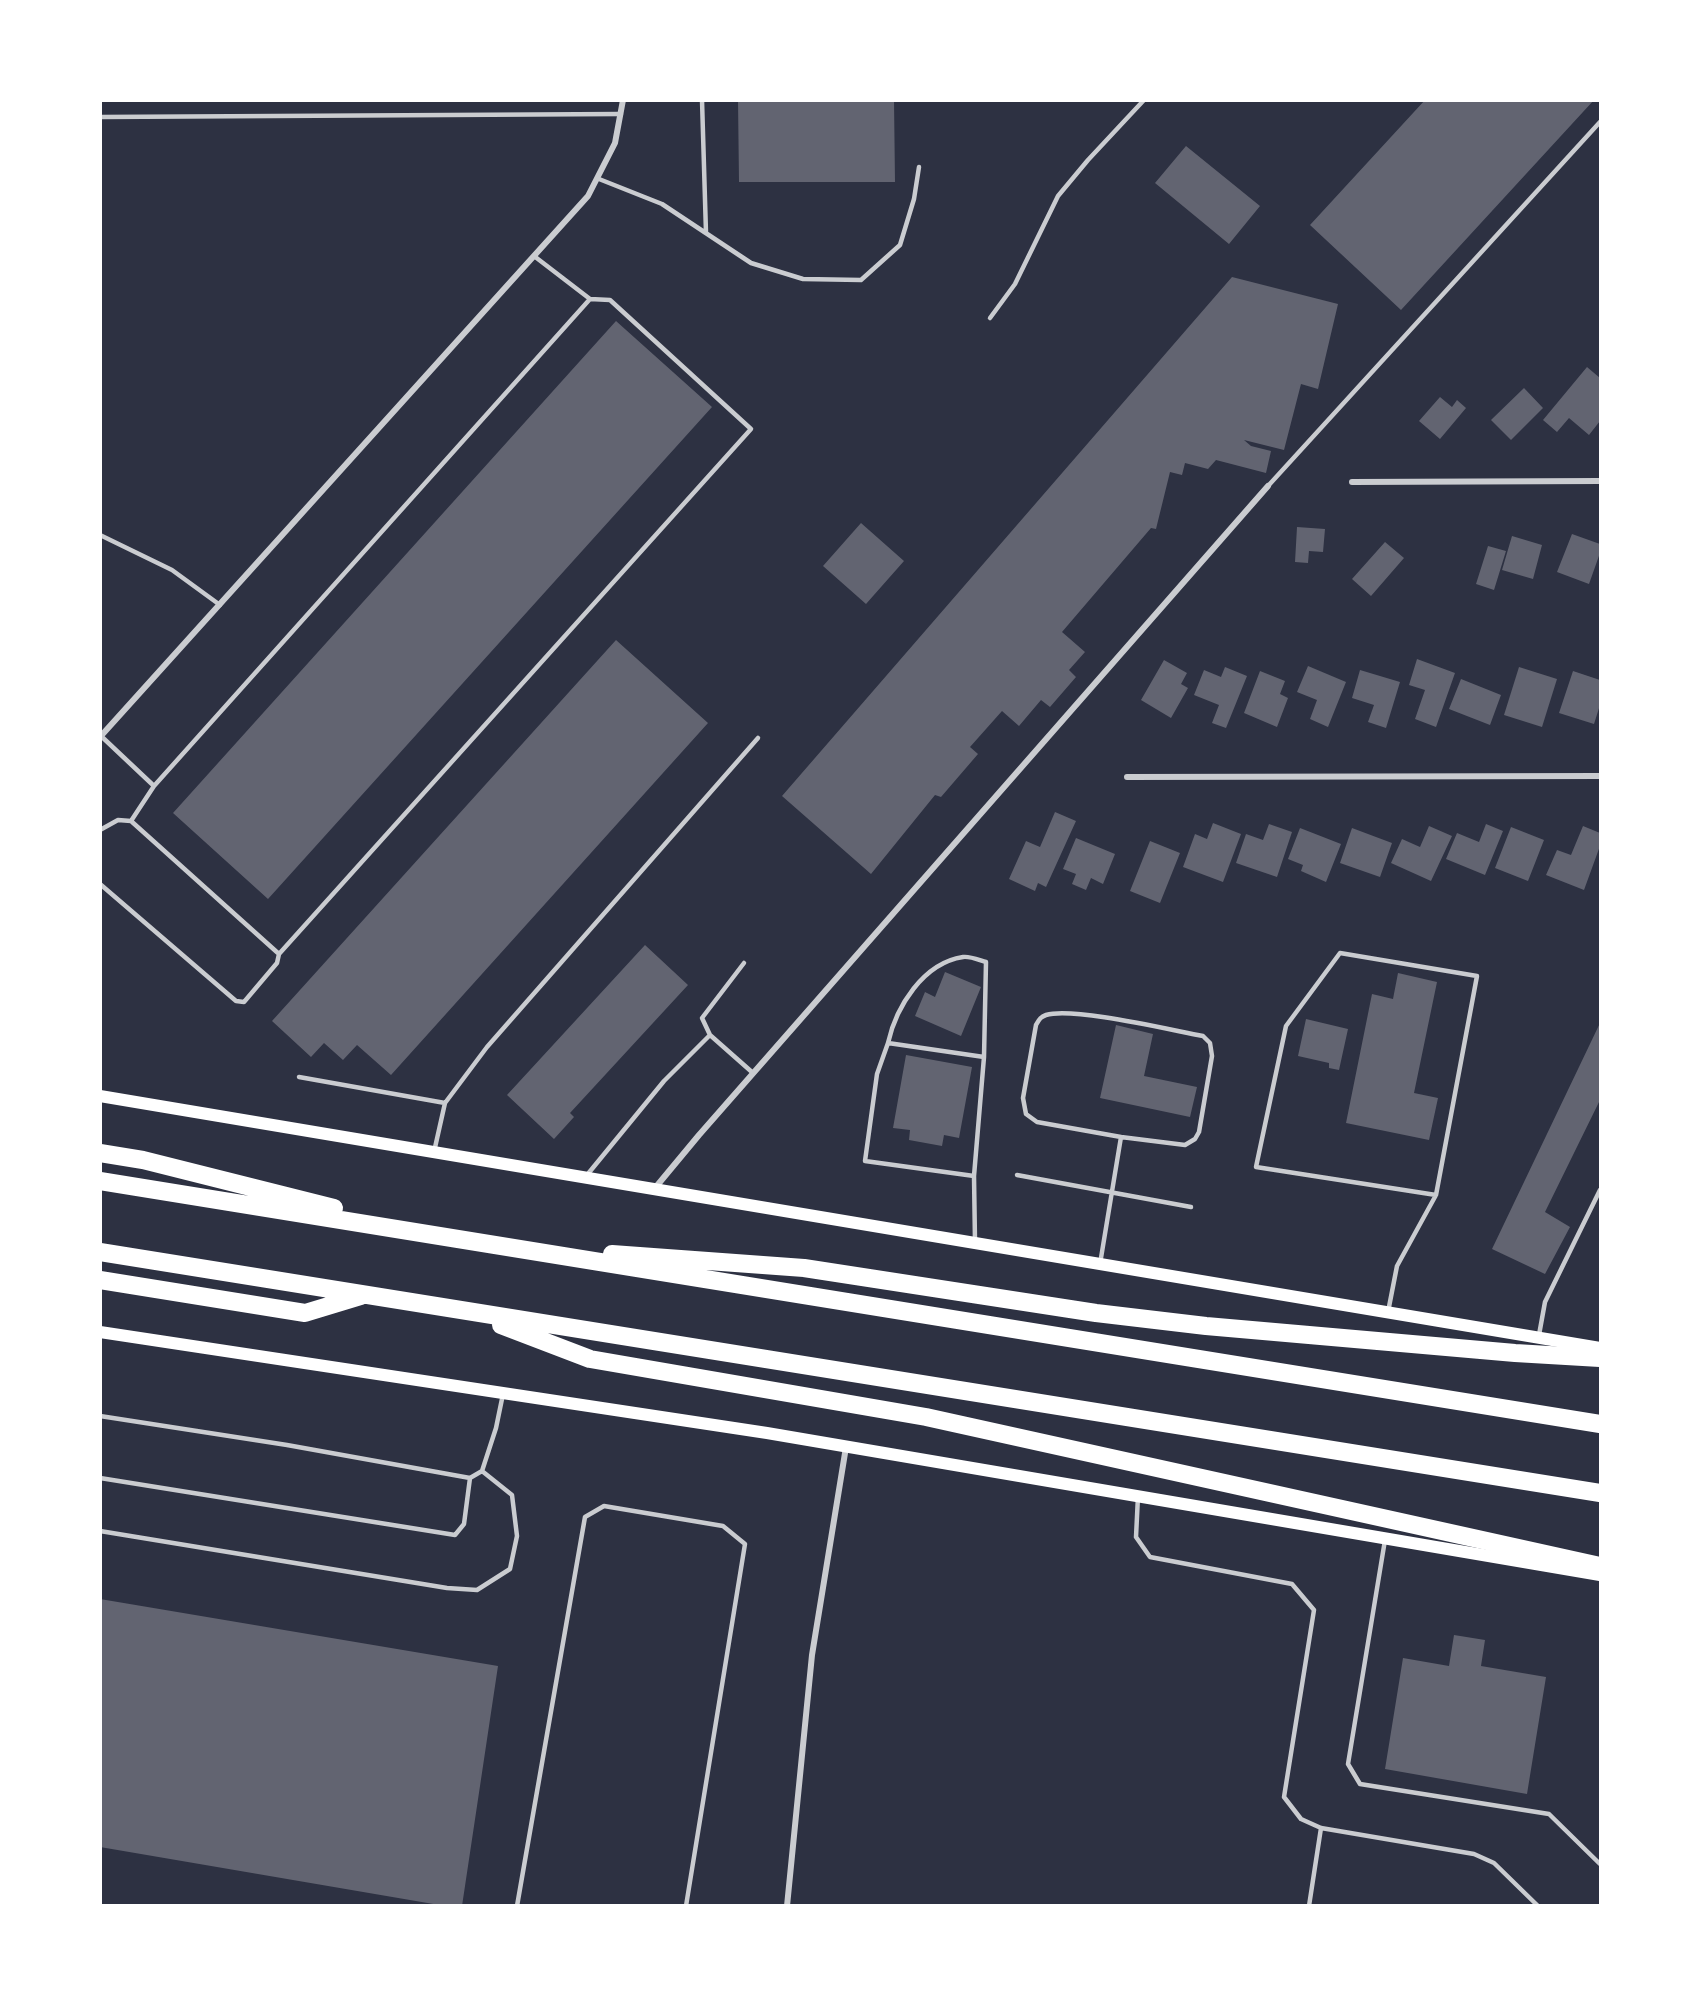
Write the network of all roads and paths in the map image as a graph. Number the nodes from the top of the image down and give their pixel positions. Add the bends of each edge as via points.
1 (623, 100) edge
2 (702, 100) edge
3 (1144, 100) edge
4 (621, 114) junction
5 (100, 117) edge
6 (1600, 122) edge
7 (919, 167) dead end
8 (599, 179) junction
9 (706, 233) junction
10 (534, 256) junction
11 (590, 299) junction
12 (990, 318) dead end
13 (1600, 481) edge
14 (1352, 482) dead end
15 (1269, 486) joint
16 (100, 535) edge
17 (220, 605) junction
18 (101, 737) edge
19 (758, 738) dead end
20 (1600, 776) edge
21 (1127, 777) dead end
22 (154, 786) junction
23 (131, 821) junction
24 (100, 830) edge
25 (100, 884) edge
26 (279, 954) junction
27 (744, 963) dead end
28 (710, 1035) junction
29 (888, 1043) junction
30 (984, 1057) junction
31 (753, 1073) junction
32 (299, 1077) dead end
33 (100, 1096) edge
34 (445, 1103) junction
35 (1121, 1137) junction
36 (434, 1152) junction
37 (100, 1153) edge
38 (1017, 1175) dead end
39 (974, 1176) junction
40 (585, 1177) junction
41 (100, 1181) edge
42 (655, 1188) junction
43 (1600, 1190) edge
44 (1112, 1191) junction
45 (1436, 1195) junction
46 (1191, 1207) dead end
47 (455, 1238) junction
48 (975, 1242) junction
49 (494, 1246) junction
50 (100, 1252) edge
51 (1100, 1264) junction
52 (100, 1280) edge
53 (366, 1295) junction
54 (466, 1311) junction
55 (1388, 1312) junction
56 (100, 1332) edge
57 (1539, 1338) junction
58 (1600, 1348) edge
59 (1600, 1358) edge
60 (503, 1393) junction
61 (100, 1416) edge
62 (1600, 1424) edge
63 (846, 1447) junction
64 (482, 1471) junction
65 (100, 1478) edge
66 (470, 1478) junction
67 (1600, 1493) edge
68 (1138, 1496) junction
69 (100, 1531) edge
70 (1385, 1538) junction
71 (1600, 1566) edge
72 (1600, 1575) edge
73 (1321, 1828) junction
74 (1600, 1864) edge
75 (517, 1905) edge
76 (686, 1905) edge
77 (787, 1905) edge
78 (1309, 1905) edge
79 (1538, 1905) edge

1 - 4 street
2 - 9 lane
3 - 12 lane via 1058,196 1015,284
4 - 5 lane
4 - 8 street via 615,143
6 - 15 lane
7 - 9 lane via 900,245 861,280 803,279 751,263
8 - 9 lane via 662,204
8 - 10 street
10 - 11 lane
10 - 17 street
11 - 22 lane
11 - 26 lane via 610,300 751,429
13 - 14 street
15 - 31 street
16 - 17 lane via 172,570
17 - 18 street
18 - 22 lane
19 - 34 lane via 487,1047
20 - 21 street
22 - 23 lane
23 - 24 lane via 118,820
23 - 26 lane
25 - 26 lane via 236,1001 244,1002 277,963
27 - 28 lane via 702,1018
28 - 31 lane
28 - 40 lane via 664,1080
29 - 30 lane
29 - 30 lane via 892,1022 915,987 938,966 965,956 986,962
29 - 39 lane via 877,1074 865,1161
30 - 39 lane
31 - 42 street
32 - 34 lane
33 - 36 main road
34 - 36 lane
35 - 35 lane via 1037,1122 1026,1114 1023,1098 1036,1024 1041,1017 1091,1016 1203,1036 1210,1043 1212,1056 1195,1139 1185,1144
35 - 44 lane
36 - 40 main road
37 - 47 highway via 143,1160
38 - 44 lane
39 - 48 lane
40 - 42 main road
41 - 47 highway
42 - 48 main road
43 - 57 lane via 1545,1302
44 - 46 lane
44 - 51 lane
45 - 45 lane via 1477,976 1340,953 1286,1026 1256,1167
45 - 55 lane via 1397,1266
47 - 49 highway
48 - 51 main road
49 - 59 highway via 804,1268 1206,1326
49 - 62 highway
50 - 53 highway
51 - 55 main road
52 - 53 highway via 305,1313
53 - 54 highway
54 - 67 highway
54 - 71 highway via 590,1359 926,1417
55 - 57 main road
56 - 60 main road
57 - 58 main road
60 - 63 main road
60 - 64 lane
61 - 66 lane
63 - 68 main road
63 - 77 street via 812,1655
64 - 66 lane
64 - 69 lane via 512,1495 517,1536 510,1569 477,1590
65 - 66 lane via 455,1535 464,1524
68 - 70 main road
68 - 73 lane via 1136,1537 1150,1557 1292,1584 1314,1610 1284,1797 1301,1818
70 - 72 main road
70 - 74 lane via 1348,1764 1360,1784 1549,1814
73 - 78 lane
73 - 79 lane via 1473,1854 1494,1863
75 - 76 lane via 585,1517 604,1506 723,1526 745,1544

